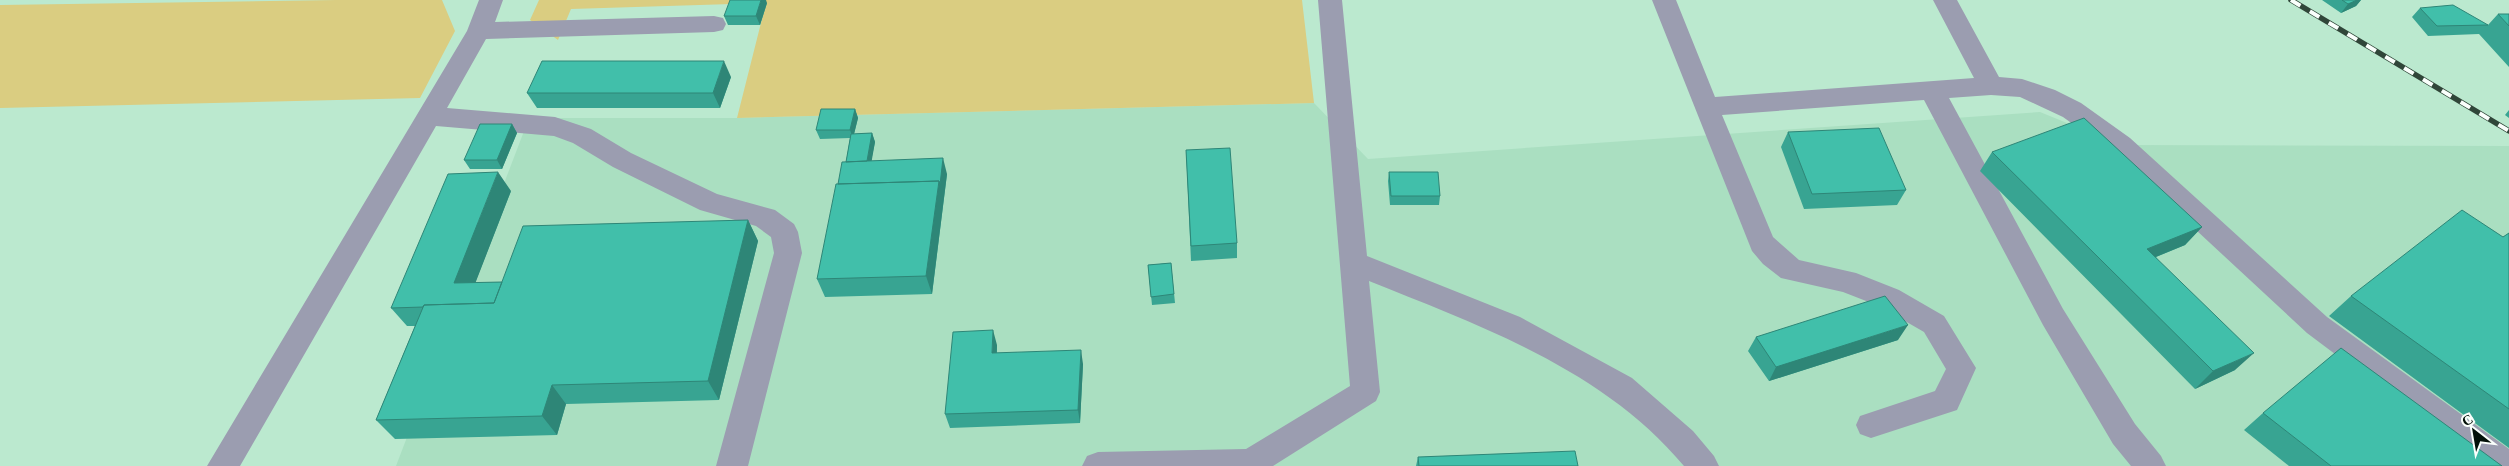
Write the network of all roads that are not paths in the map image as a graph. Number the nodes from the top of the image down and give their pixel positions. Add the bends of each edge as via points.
1 (492, 0) edge
2 (1330, 0) edge
3 (1664, 0) edge
4 (1944, 0) edge
5 (714, 24) dead end
6 (479, 31) junction
7 (1991, 86) junction
8 (1932, 91) junction
9 (1706, 107) junction
10 (429, 116) junction
11 (1352, 262) junction
12 (1871, 425) dead end
13 (1173, 465) edge
14 (224, 466) edge
15 (732, 466) edge
16 (1098, 466) edge
17 (1703, 466) edge
18 (2150, 466) edge
19 (2508, 466) edge

1 - 6 street
2 - 11 street
3 - 9 street
4 - 7 street
5 - 6 street
6 - 10 street
7 - 8 street
7 - 19 street via 2022,88 2046,97 2072,110 2121,145 2317,325
8 - 9 street
8 - 18 street via 2054,317 2124,434
9 - 12 street via 1762,243 1773,256 1791,270 1846,281 1889,298 1934,324 1960,368 1946,401
10 - 14 street
10 - 15 street via 556,127 582,136 622,160 710,203 765,218 784,232 788,253
11 - 13 street via 1365,392 1251,463
11 - 17 street via 1510,325 1621,388 1682,441
13 - 16 street

